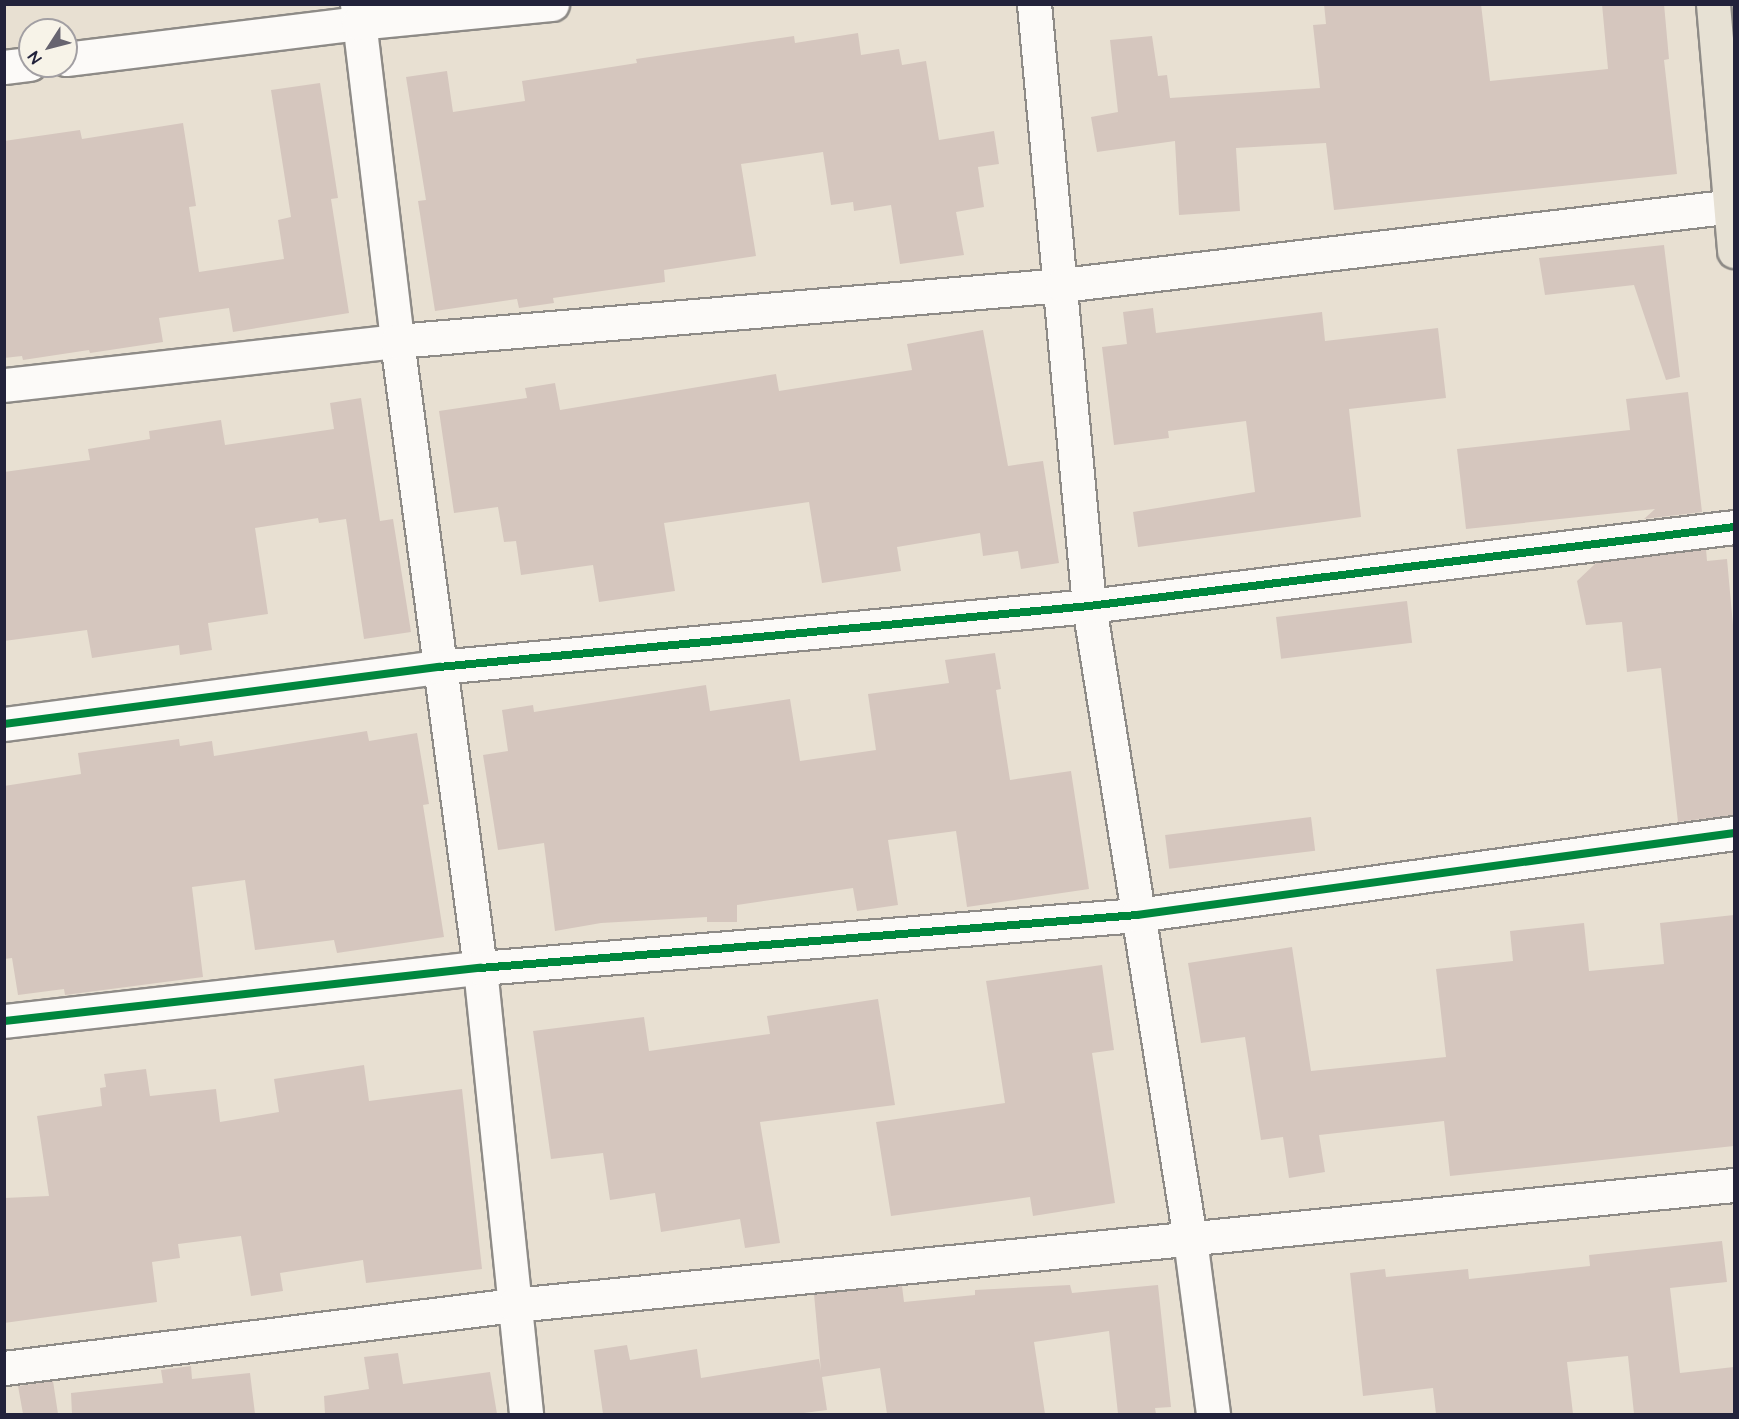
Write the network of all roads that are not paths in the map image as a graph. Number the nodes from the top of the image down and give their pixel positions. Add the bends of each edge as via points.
1 (552, 4) edge
2 (1034, 4) edge
3 (1713, 4) edge
4 (358, 14) edge
5 (78, 57) edge
6 (1733, 206) edge
7 (1734, 251) edge
8 (1062, 285) junction
9 (397, 341) junction
10 (4, 385) edge
11 (1734, 527) edge
12 (1089, 606) junction
13 (439, 667) junction
14 (4, 724) edge
15 (1734, 834) edge
16 (1137, 915) junction
17 (480, 968) junction
18 (4, 1021) edge
19 (1734, 1185) edge
20 (1190, 1239) junction
21 (514, 1305) junction
22 (4, 1368) edge
23 (525, 1414) edge
24 (1213, 1414) edge

1 - 4 street
2 - 8 street
3 - 6 main road
4 - 5 street
4 - 9 street
6 - 7 main road
6 - 8 street
8 - 9 street
8 - 12 street
9 - 10 street
9 - 13 street
11 - 12 street
12 - 13 street
12 - 16 street
13 - 14 street
13 - 17 street
15 - 16 street
16 - 17 street
16 - 20 street
17 - 18 street
17 - 21 street
19 - 20 street
20 - 21 street
20 - 24 street
21 - 22 street
21 - 23 street

